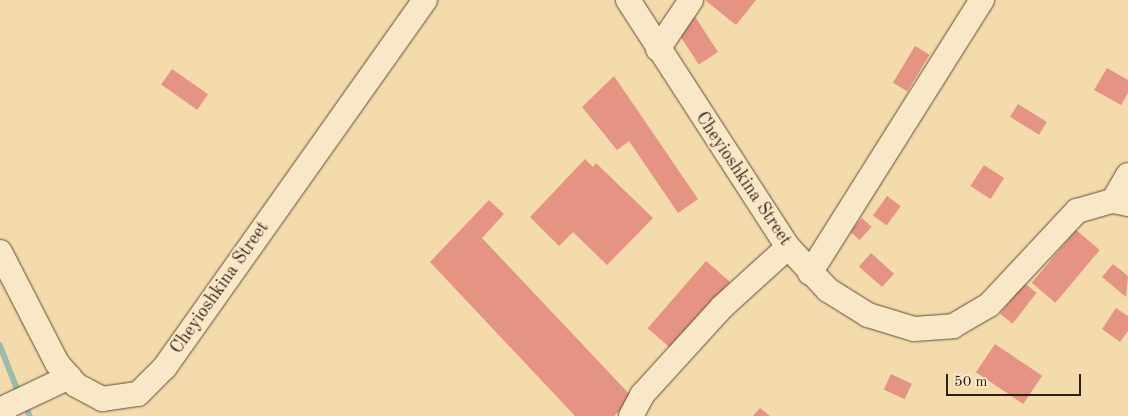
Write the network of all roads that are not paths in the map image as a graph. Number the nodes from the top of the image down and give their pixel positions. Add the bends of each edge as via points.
1 (628, 0) edge
2 (691, 0) edge
3 (982, 0) edge
4 (413, 5) edge
5 (658, 49) junction
6 (1128, 175) edge
7 (1120, 203) edge
8 (788, 247) junction
9 (0, 252) edge
10 (810, 273) junction
11 (69, 377) junction
12 (1, 416) edge
13 (631, 416) edge

1 - 5 street, Cheyioshkina Street
2 - 5 street
3 - 10 street
4 - 11 street, Cheyioshkina Street via 165,367 138,394 102,399
5 - 8 street, Cheyioshkina Street
6 - 7 street
7 - 10 street, Cheyioshkina Street via 1078,211 1062,223 989,305 953,326 914,329 894,325 828,290
8 - 10 street, Cheyioshkina Street
8 - 13 street via 722,307 642,395
9 - 11 street, Cheyioshkina Street
11 - 12 street via 8,406

